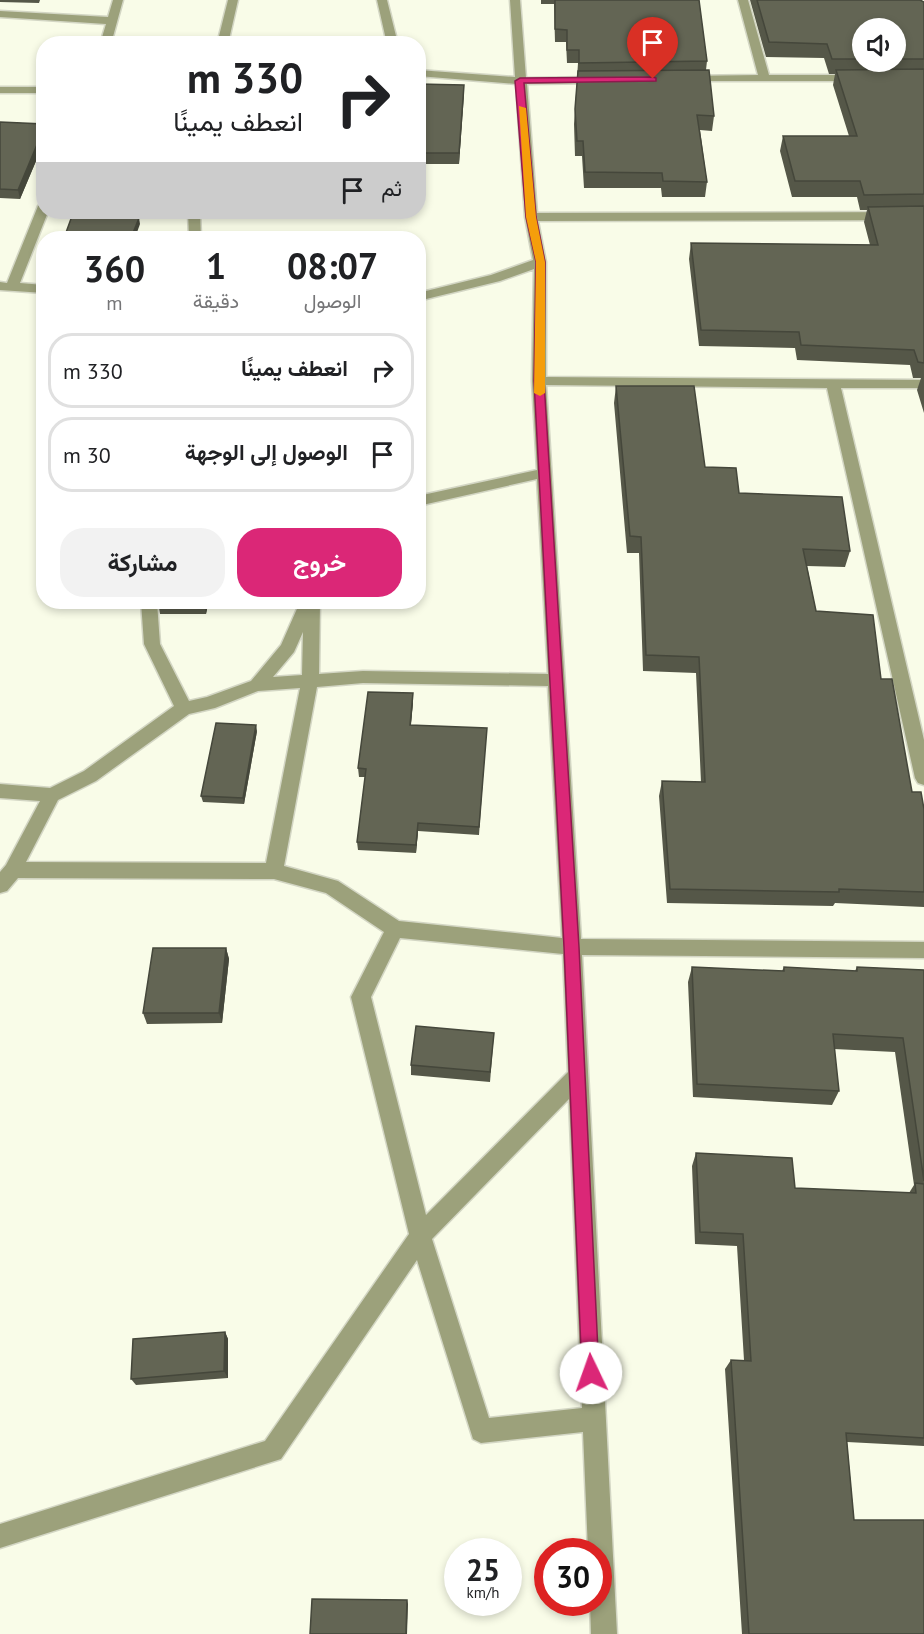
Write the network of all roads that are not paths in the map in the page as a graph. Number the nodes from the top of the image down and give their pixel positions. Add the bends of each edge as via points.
1 (118, 0) edge
2 (233, 0) edge
3 (382, 0) edge
4 (515, 0) edge
5 (743, 0) edge
6 (0, 14) edge
7 (113, 21) junction
8 (108, 36) edge
9 (224, 36) edge
10 (391, 36) edge
11 (426, 74) edge
12 (764, 78) junction
13 (867, 78) edge
14 (671, 79) edge
15 (613, 80) edge
16 (520, 81) junction
17 (0, 90) edge
18 (36, 90) edge
19 (924, 216) edge
20 (531, 217) junction
21 (38, 219) edge
22 (540, 262) junction
23 (6, 287) edge
24 (36, 289) edge
25 (426, 295) edge
26 (539, 381) junction
27 (833, 383) junction
28 (924, 384) edge
29 (544, 473) junction
30 (426, 499) edge
31 (150, 609) edge
32 (307, 609) edge
33 (310, 609) edge
34 (556, 680) junction
35 (310, 681) junction
36 (257, 685) junction
37 (184, 708) junction
38 (924, 778) edge
39 (0, 791) edge
40 (52, 795) junction
41 (13, 870) junction
42 (274, 871) junction
43 (0, 885) edge
44 (395, 929) junction
45 (572, 947) junction
46 (924, 950) edge
47 (577, 1076) junction
48 (420, 1236) junction
49 (593, 1419) junction
50 (0, 1536) edge
51 (604, 1634) edge

1 - 7 street
2 - 9 street
3 - 10 street
4 - 16 street
5 - 12 street
6 - 7 street
7 - 8 street
11 - 16 street
12 - 13 street
12 - 14 street
15 - 16 street
16 - 20 street
17 - 18 street
19 - 20 street
20 - 22 street
21 - 23 street
22 - 25 street
22 - 26 street
23 - 24 street
26 - 27 street
26 - 29 street
27 - 28 street
27 - 38 street
29 - 30 street
29 - 34 street
31 - 37 street via 152,644
32 - 36 street via 288,648
33 - 35 street
34 - 35 street via 363,677
34 - 45 street
35 - 36 street
35 - 42 street
36 - 37 street
37 - 40 street via 90,776
39 - 40 street
40 - 41 street
41 - 42 street
41 - 43 street
42 - 44 street via 331,886
44 - 45 street
44 - 48 street via 361,997
45 - 46 street
45 - 47 street
47 - 48 street
47 - 49 street
48 - 49 street via 481,1431
48 - 50 street via 273,1452
49 - 51 street

